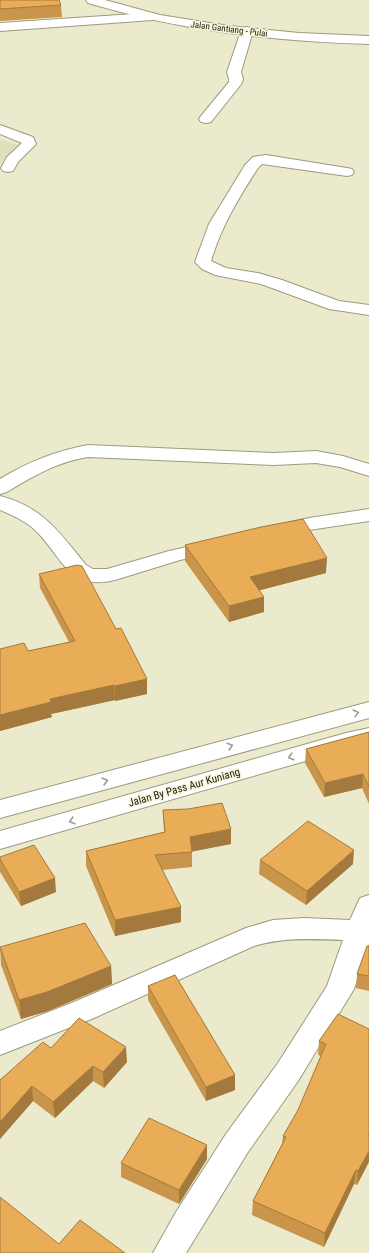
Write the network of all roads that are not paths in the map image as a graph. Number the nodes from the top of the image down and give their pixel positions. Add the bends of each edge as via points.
1 (92, 0) edge
2 (149, 17) junction
3 (0, 27) edge
4 (246, 31) junction
5 (369, 40) edge
6 (206, 120) dead end
7 (0, 129) edge
8 (8, 168) dead end
9 (347, 172) dead end
10 (369, 310) edge
11 (369, 470) edge
12 (0, 488) edge
13 (0, 502) edge
14 (369, 515) edge
15 (262, 535) edge
16 (231, 543) edge
17 (369, 710) edge
18 (369, 736) edge
19 (84, 788) junction
20 (0, 809) edge
21 (95, 813) junction
22 (0, 840) edge
23 (364, 918) edge
24 (0, 1043) edge
25 (169, 1253) edge

1 - 2 main road, Jalan Gantiang - Pulai
2 - 3 main road
2 - 4 main road, Jalan Gantiang - Pulai
4 - 5 main road, Jalan Gantiang - Pulai
4 - 6 main road via 234,72 235,83
7 - 8 main road via 28,140 28,144 12,160
9 - 10 main road via 266,159 258,160 252,165 226,206 207,246 203,262 215,270 260,279 331,304
11 - 12 main road via 316,457 274,459 88,451 51,459 31,468
13 - 16 main road via 28,515 45,528 79,570 89,575 108,575 176,555
14 - 15 main road via 309,524
19 -> 17 main road
18 -> 21 main road, Jalan By Pass Aur Kuniang
19 - 20 main road
19 - 21 main road
21 -> 22 main road, Jalan By Pass Aur Kuniang
23 - 24 main road via 304,928 273,930 246,938 84,1010
23 - 25 main road via 340,989 288,1072 237,1143

